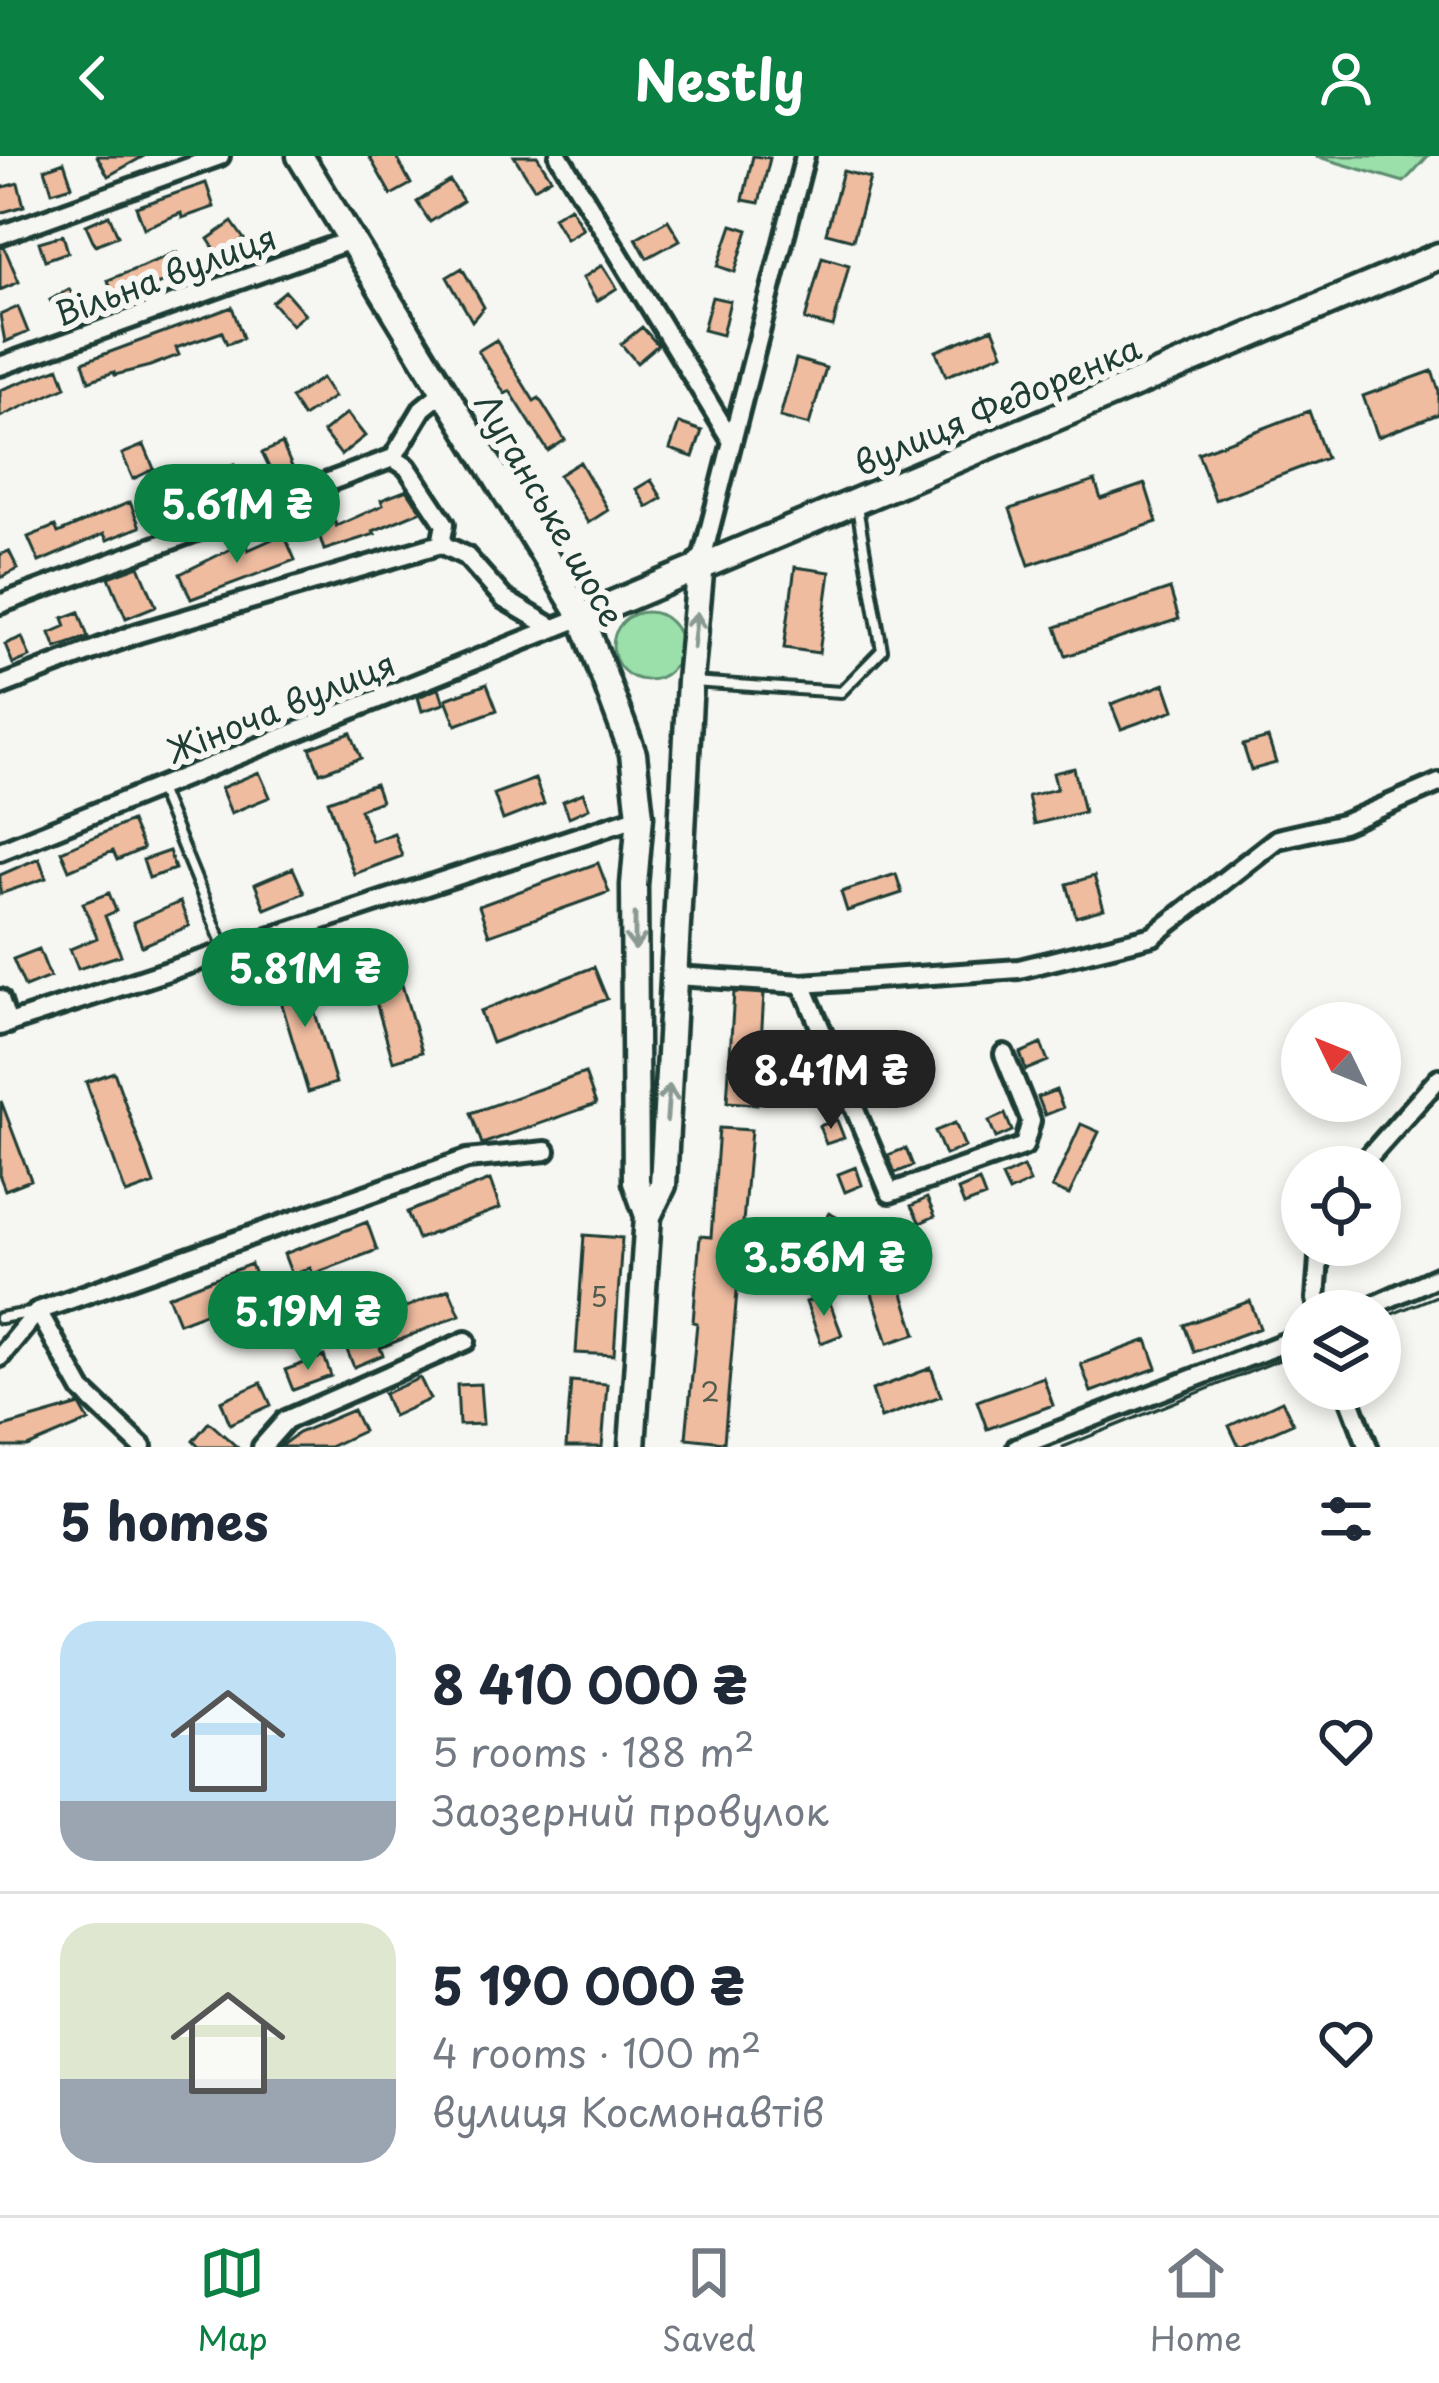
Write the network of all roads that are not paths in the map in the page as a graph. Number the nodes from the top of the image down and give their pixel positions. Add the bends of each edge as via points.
1 (220, 156) edge
2 (300, 156) edge
3 (559, 156) edge
4 (805, 156) edge
5 (0, 235) edge
6 (351, 240) junction
7 (1439, 256) edge
8 (0, 366) edge
9 (444, 391) junction
10 (730, 438) junction
11 (393, 458) junction
12 (856, 500) junction
13 (441, 544) junction
14 (701, 563) junction
15 (0, 604) edge
16 (582, 616) junction
17 (553, 628) junction
18 (690, 681) junction
19 (0, 686) edge
20 (1439, 783) edge
21 (158, 788) junction
22 (640, 816) junction
23 (0, 850) edge
24 (225, 950) junction
25 (676, 976) junction
26 (802, 984) junction
27 (0, 998) edge
28 (4, 1025) edge
29 (1004, 1054) dead end
30 (1439, 1078) edge
31 (1379, 1146) edge
32 (546, 1151) dead end
33 (648, 1216) junction
34 (1439, 1276) edge
35 (1401, 1293) edge
36 (38, 1311) junction
37 (0, 1318) edge
38 (466, 1341) dead end
39 (1281, 1344) edge
40 (0, 1357) edge
41 (1354, 1410) edge
42 (142, 1447) edge
43 (262, 1447) edge
44 (632, 1447) edge
45 (1017, 1447) edge
46 (1368, 1447) edge

1 - 5 street
2 - 6 main road, Луганське шосе
3 - 10 street
4 - 10 street
6 - 8 street, Вільна вулиця
6 - 9 main road, Луганське шосе
7 - 12 main road, вулиця Федоренка
9 - 11 street via 423,408
9 - 16 main road, Луганське шосе
10 - 14 street
11 - 13 street via 445,524
11 - 15 street
12 - 14 main road, вулиця Федоренка
12 - 18 lane via 882,650 841,692
13 - 17 street via 466,556 504,599
13 - 19 street via 138,633
14 - 16 main road, вулиця Федоренка
18 -> 14 main road, Луганське шосе
16 - 17 street, Жіноча вулиця
16 - 22 main road, Луганське шосе via 633,754
17 - 21 street, Жіноча вулиця
18 - 25 main road, Луганське шосе
20 - 26 street via 1343,824 1277,839 1153,936 1018,969
21 - 23 street, Жіноча вулиця
21 - 24 lane
22 - 24 street
22 -> 33 main road, Луганське шосе via 636,1182
24 - 28 street
25 - 26 street
33 -> 25 main road, Луганське шосе via 663,1185
26 - 29 street via 890,1193 1024,1146 1031,1121
27 - 28 street
30 - 31 street
32 - 36 street via 467,1160
33 - 44 main road, Луганське шосе
34 - 35 street
36 - 37 lane
36 - 40 street
36 - 42 street via 82,1390
38 - 43 street via 286,1420
39 - 45 street
41 - 46 street

